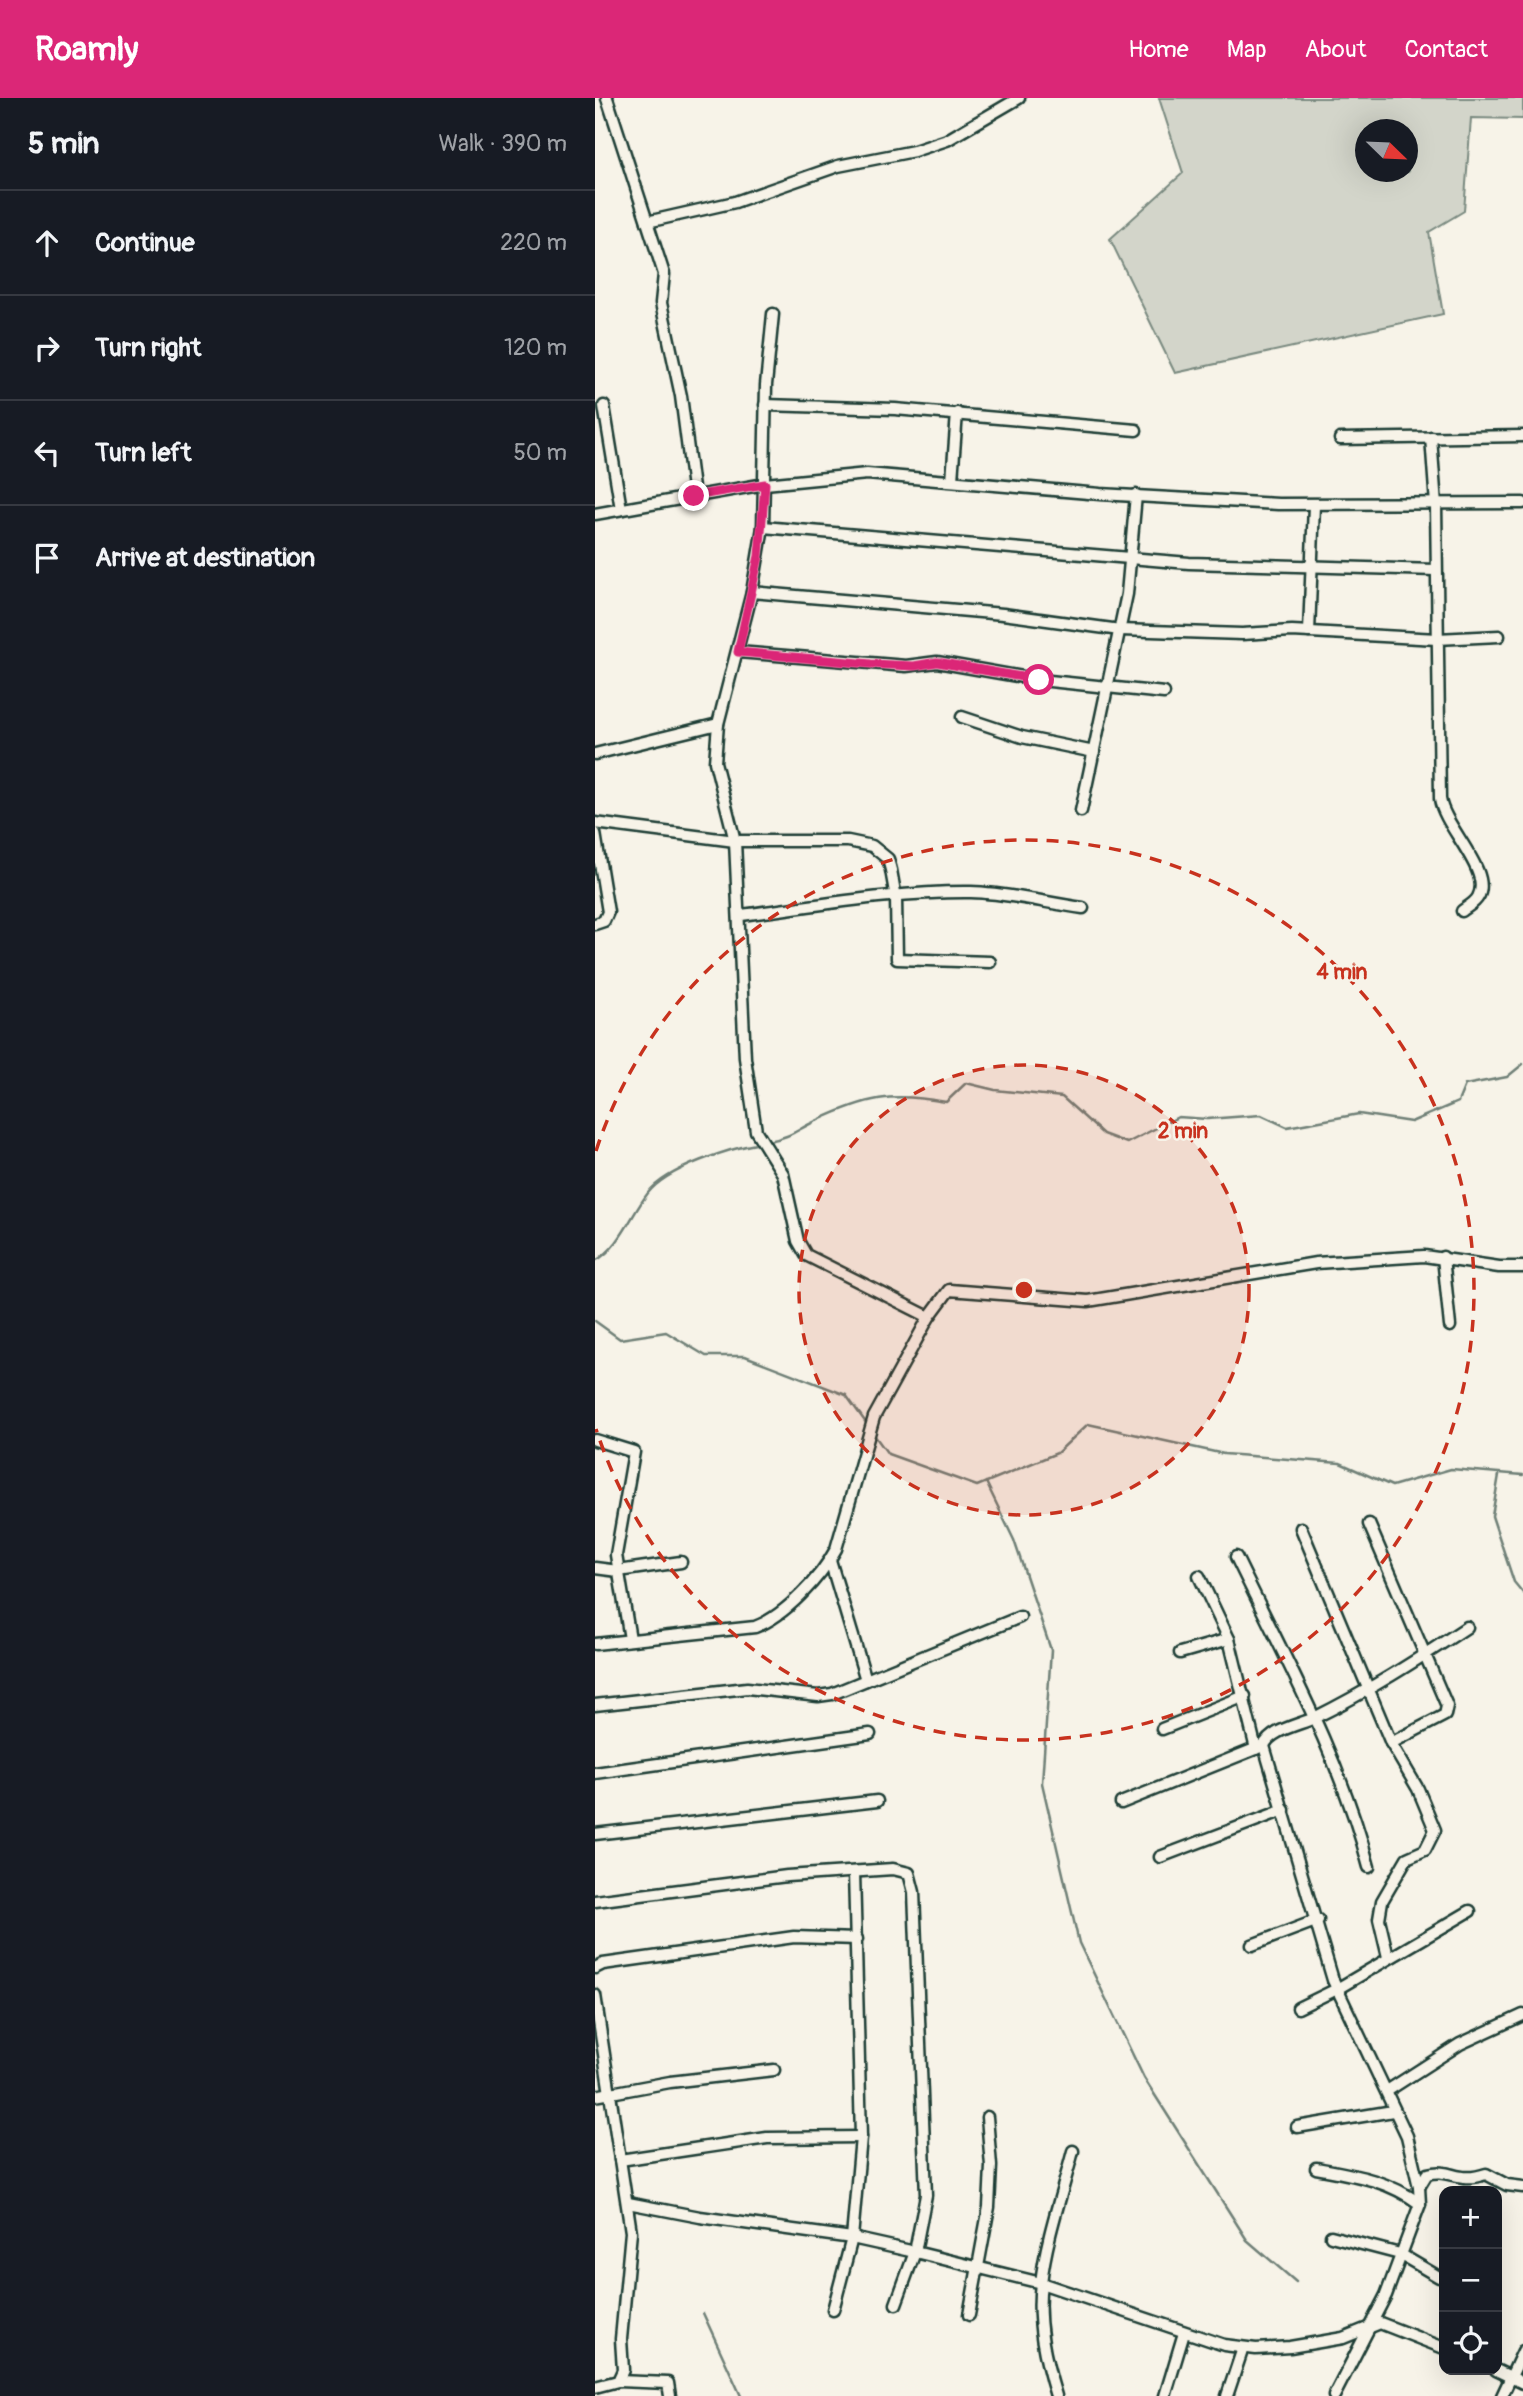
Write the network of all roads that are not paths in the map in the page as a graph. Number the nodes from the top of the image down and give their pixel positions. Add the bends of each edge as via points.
1 (607, 98) edge
2 (1019, 98) edge
3 (647, 222) junction
4 (773, 314) dead end
5 (765, 405) junction
6 (604, 406) dead end
7 (957, 413) junction
8 (1136, 430) dead end
9 (1523, 436) edge
10 (1431, 437) junction
11 (1340, 439) dead end
12 (952, 480) junction
13 (765, 484) junction
14 (1136, 495) junction
15 (694, 496) junction
16 (1523, 503) edge
17 (1314, 505) junction
18 (1436, 505) junction
19 (621, 509) junction
20 (595, 514) edge
21 (763, 527) junction
22 (1130, 559) junction
23 (1312, 567) junction
24 (1436, 570) junction
25 (752, 592) junction
26 (1120, 630) junction
27 (1309, 632) junction
28 (1499, 636) dead end
29 (1437, 639) junction
30 (738, 652) junction
31 (1107, 687) junction
32 (1164, 693) dead end
33 (962, 717) dead end
34 (718, 724) junction
35 (1094, 752) junction
36 (595, 754) edge
37 (1081, 810) dead end
38 (595, 823) edge
39 (595, 833) edge
40 (735, 841) junction
41 (896, 898) junction
42 (1083, 908) dead end
43 (1462, 911) dead end
44 (741, 915) junction
45 (595, 924) edge
46 (990, 962) dead end
47 (1443, 1257) junction
48 (1523, 1267) edge
49 (929, 1317) junction
50 (1450, 1325) dead end
51 (595, 1440) edge
52 (1369, 1524) dead end
53 (1301, 1528) dead end
54 (1236, 1557) dead end
55 (829, 1560) junction
56 (681, 1562) dead end
57 (595, 1568) edge
58 (618, 1571) junction
59 (1199, 1576) dead end
60 (1020, 1617) dead end
61 (1467, 1627) dead end
62 (630, 1639) junction
63 (1229, 1639) junction
64 (595, 1644) edge
65 (1180, 1653) dead end
66 (1427, 1653) junction
67 (866, 1680) junction
68 (1370, 1687) junction
69 (1245, 1696) junction
70 (595, 1705) edge
71 (1314, 1718) junction
72 (1162, 1729) dead end
73 (870, 1734) dead end
74 (1391, 1743) junction
75 (1260, 1747) junction
76 (595, 1773) edge
77 (877, 1801) dead end
78 (1121, 1803) dead end
79 (1284, 1810) junction
80 (595, 1834) edge
81 (1160, 1857) dead end
82 (1369, 1867) dead end
83 (854, 1872) junction
84 (595, 1901) edge
85 (1470, 1910) dead end
86 (1318, 1920) junction
87 (857, 1939) junction
88 (1252, 1945) dead end
89 (1388, 1956) junction
90 (595, 1968) edge
91 (1337, 1989) junction
92 (595, 1994) edge
93 (1298, 2008) dead end
94 (1523, 2014) edge
95 (598, 2040) edge
96 (774, 2070) dead end
97 (1387, 2091) junction
98 (610, 2094) junction
99 (595, 2096) edge
100 (1393, 2111) junction
101 (987, 2117) dead end
102 (1297, 2127) dead end
103 (861, 2137) junction
104 (1073, 2151) dead end
105 (620, 2160) junction
106 (1316, 2168) dead end
107 (1419, 2187) junction
108 (1523, 2187) edge
109 (628, 2203) junction
110 (1420, 2204) junction
111 (1331, 2236) dead end
112 (852, 2238) junction
113 (915, 2252) junction
114 (1400, 2254) junction
115 (977, 2267) junction
116 (1439, 2277) dead end
117 (1041, 2283) junction
118 (896, 2304) dead end
119 (833, 2310) dead end
120 (969, 2315) dead end
121 (1370, 2326) junction
122 (1184, 2333) junction
123 (1439, 2346) edge
124 (1243, 2348) junction
125 (1523, 2351) edge
126 (1502, 2373) edge
127 (1512, 2377) junction
128 (618, 2381) junction
129 (1523, 2383) edge
130 (595, 2387) edge
131 (670, 2396) edge
132 (1056, 2396) edge
133 (1165, 2396) edge
134 (1227, 2396) edge
135 (1334, 2396) edge
136 (1502, 2396) edge

1 - 3 street
2 - 3 street via 947,140 914,151 838,166 735,202
3 - 15 street via 664,274 661,303 681,396
4 - 5 street
5 - 7 street
5 - 13 street
6 - 19 street
7 - 8 street
7 - 12 street
9 - 10 street
10 - 11 street
10 - 18 street
12 - 13 street via 867,474
12 - 14 street
13 - 15 street
13 - 21 street
14 - 17 street
14 - 22 street
15 - 19 street
16 - 18 street
17 - 18 street
17 - 23 street
18 - 24 street
19 - 20 street
21 - 22 street
21 - 25 street
22 - 23 street
22 - 26 street
23 - 24 street
23 - 27 street
24 - 29 street
25 - 26 street via 1003,614
25 - 30 street
26 - 27 street
26 - 31 street
27 - 29 street
28 - 29 street
29 - 43 street via 1442,810 1481,878 1478,900
30 - 31 street via 895,666 937,662
30 - 34 street
31 - 32 street
31 - 35 street
33 - 35 street via 1022,737
34 - 36 street
34 - 40 street via 715,762
35 - 37 street
38 - 40 street
39 - 45 street via 608,907 607,917
40 - 41 street via 861,842 888,859
40 - 44 street
41 - 42 street via 996,893
41 - 44 street
41 - 46 street via 897,959
44 - 49 street via 745,1058 755,1131 783,1174 801,1248 806,1255
47 - 48 street
47 - 49 street via 1316,1263 1088,1301 955,1289 945,1294
47 - 50 street
49 - 55 street via 874,1417
51 - 58 street via 634,1452 621,1511
52 - 66 street
53 - 68 street
54 - 71 street
55 - 62 street via 765,1623
55 - 67 street
56 - 58 street
57 - 58 street
58 - 62 street
59 - 63 street
60 - 67 street
61 - 66 street
62 - 64 street
63 - 65 street
63 - 69 street
66 - 68 street
66 - 74 street via 1447,1712
67 - 70 street via 818,1696 747,1688
68 - 71 street
68 - 74 street
69 - 72 street
69 - 75 street
71 - 75 street via 1268,1738
71 - 82 street via 1358,1823
73 - 76 street
74 - 89 street via 1435,1830 1425,1850 1406,1858 1382,1901 1379,1919
75 - 78 street
75 - 79 street
77 - 80 street
79 - 81 street
79 - 86 street
83 - 84 street
83 - 87 street
83 - 113 street via 901,1869 913,1881 926,2195
85 - 89 street
86 - 88 street
86 - 91 street
87 - 90 street via 794,1937
87 - 103 street
89 - 91 street
91 - 93 street
91 - 97 street
92 - 95 street
94 - 97 street via 1460,2045
95 - 98 street
96 - 98 street
97 - 100 street
98 - 99 street
98 - 105 street
100 - 102 street
100 - 107 street via 1407,2136
101 - 115 street via 989,2207
103 - 105 street via 768,2138
103 - 112 street
104 - 117 street
105 - 109 street
106 - 110 street via 1378,2180
107 - 108 street via 1427,2174 1440,2171 1466,2180 1486,2174
107 - 110 street
109 - 112 street
109 - 128 street via 630,2264 621,2340 623,2370
110 - 114 street
111 - 114 street
112 - 113 street
112 - 119 street
113 - 115 street
113 - 118 street
114 - 116 street
114 - 121 street
115 - 117 street
115 - 120 street
117 - 122 street
117 - 132 street via 1041,2327
121 - 123 street via 1392,2326
121 - 124 street via 1343,2338 1303,2345
121 - 135 street
122 - 124 street
122 - 133 street
124 - 134 street
125 - 127 street
126 - 127 street
127 - 129 street
127 - 136 street
128 - 130 street
128 - 131 street via 668,2383

